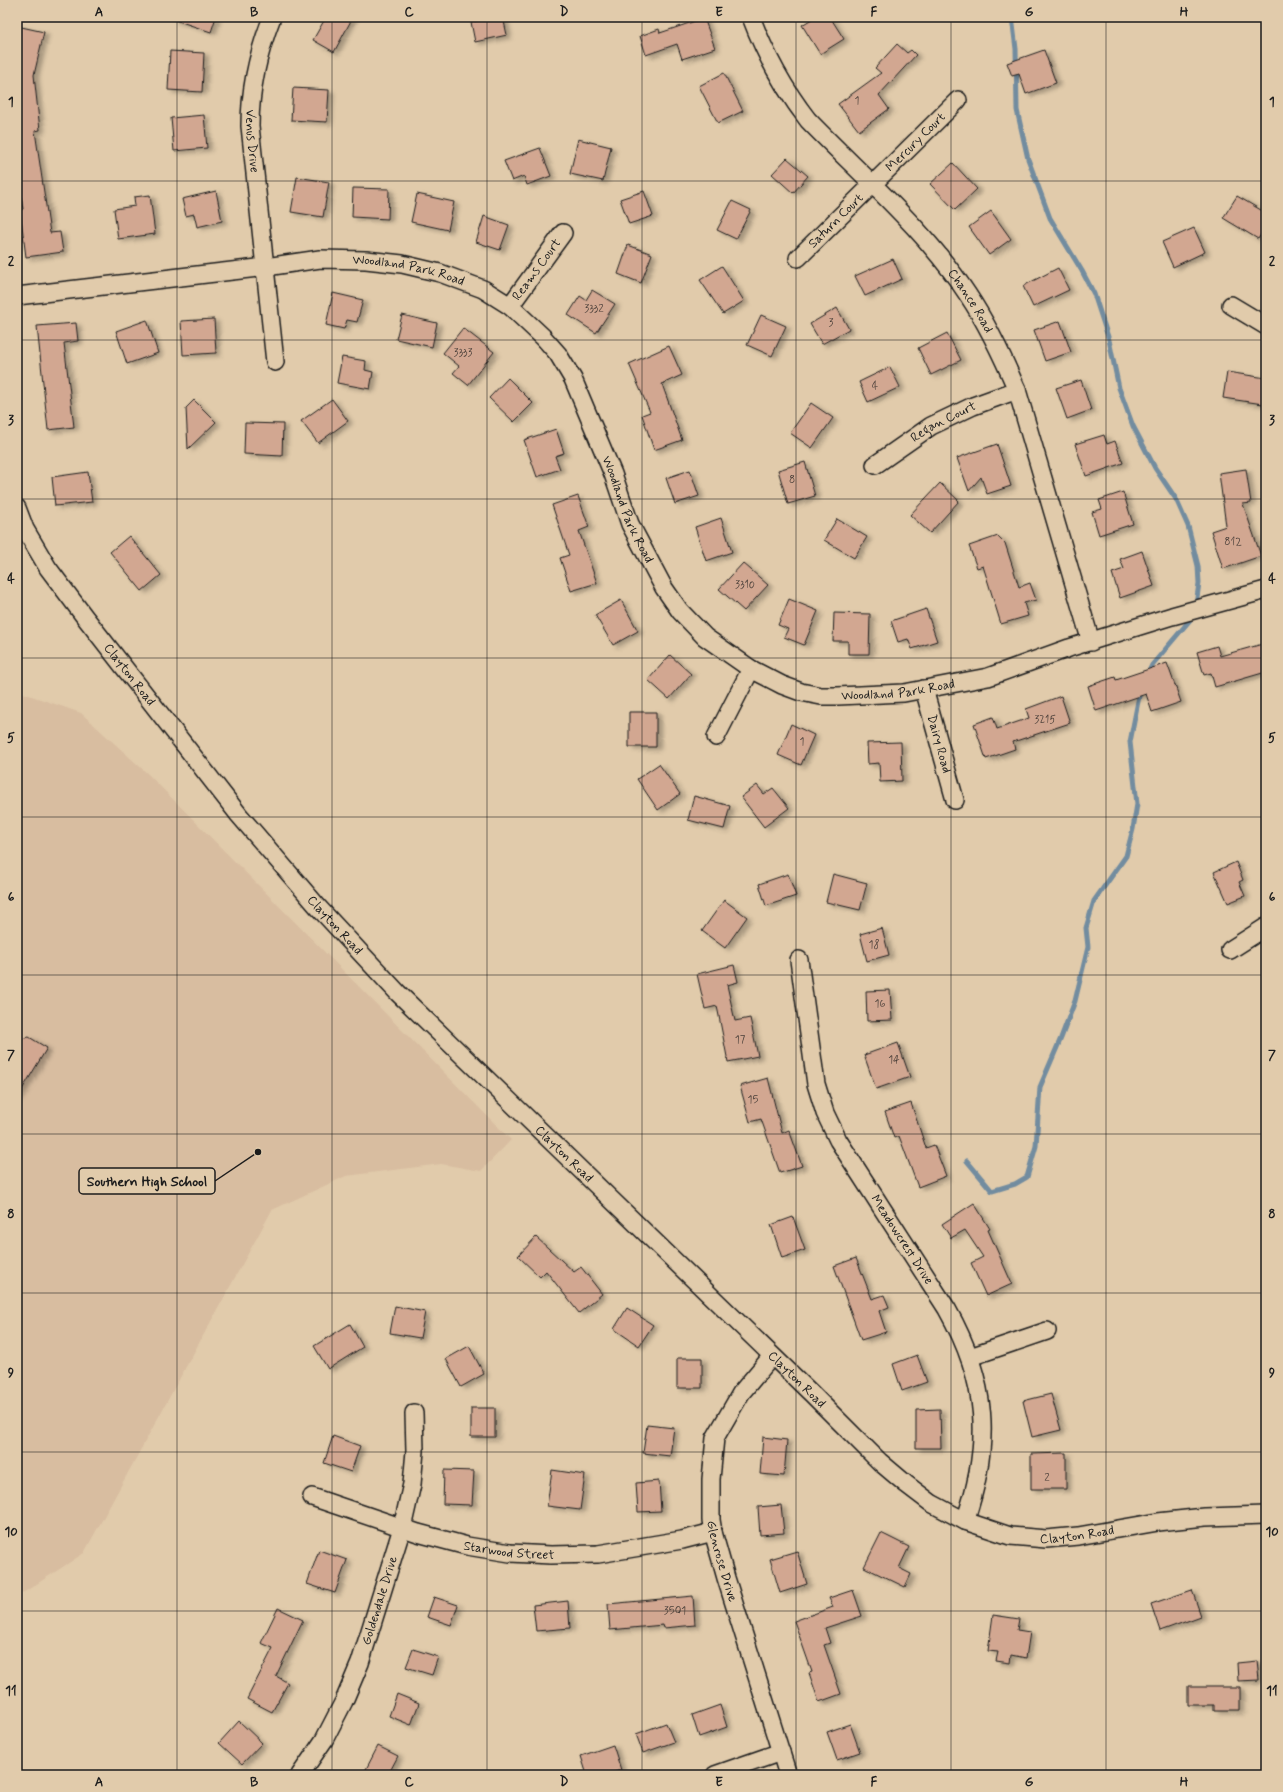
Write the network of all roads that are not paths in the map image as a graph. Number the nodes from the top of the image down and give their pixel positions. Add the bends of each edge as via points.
1 (272, 17) edge
2 (751, 17) edge
3 (958, 100) dead end
4 (873, 185) junction
5 (563, 233) dead end
6 (798, 258) dead end
7 (266, 267) junction
8 (17, 296) edge
9 (1231, 305) dead end
10 (510, 306) junction
11 (1266, 326) edge
12 (275, 362) dead end
13 (1016, 390) junction
14 (875, 465) dead end
15 (17, 508) edge
16 (21, 530) edge
17 (1266, 590) edge
18 (1091, 642) junction
19 (751, 669) junction
20 (924, 689) junction
21 (716, 737) dead end
22 (955, 800) dead end
23 (1266, 927) edge
24 (1230, 950) dead end
25 (799, 960) dead end
26 (1047, 1330) dead end
27 (772, 1356) junction
28 (970, 1357) junction
29 (414, 1413) dead end
30 (312, 1497) dead end
31 (1266, 1515) edge
32 (965, 1521) junction
33 (402, 1528) junction
34 (713, 1532) junction
35 (781, 1752) junction
36 (300, 1775) edge
37 (715, 1775) edge
38 (788, 1775) edge

1 - 7 street, Venus Drive via 257,61 250,109
2 - 4 street, Chance Road via 767,56 796,104
3 - 4 street, Mercury Court
4 - 6 street, Saturn Court
4 - 13 street, Chance Road via 919,233 967,293 990,332
5 - 10 street, Reams Court
7 - 8 street, Woodland Park Road
7 - 10 street, Woodland Park Road via 320,259 402,264 440,273 477,286
7 - 12 street, Venus Drive
9 - 11 street
10 - 19 street, Woodland Park Road via 558,354 573,379 613,474 630,524 664,588 693,626
13 - 14 street, Regan Court via 973,406 931,426
13 - 18 street, Chance Road
15 - 16 street, Clayton Road
16 - 27 street, Clayton Road via 84,616 239,815 318,907 398,993
17 - 18 street, Woodland Park Road via 1196,608
18 - 20 street, Woodland Park Road via 988,677
19 - 20 street, Woodland Park Road via 782,685 821,696 904,693
19 - 21 street
20 - 22 street, Dairy Road
23 - 24 street
25 - 28 street, Meadowcrest Drive via 811,1057 825,1112 838,1140 947,1309
26 - 28 street
27 - 32 street, Clayton Road via 880,1462 931,1503
27 - 34 street, Glenrose Drive via 741,1393 716,1438 711,1498
28 - 32 street, Meadowcrest Drive via 980,1397 983,1430 981,1463
29 - 33 street, Goldendale Drive via 415,1452 412,1484
30 - 33 street, Starwood Street
31 - 32 street, Clayton Road via 1158,1522 1046,1540 1010,1536
33 - 34 street, Starwood Street via 467,1546 510,1553 551,1555 598,1554 682,1540
33 - 36 street, Goldendale Drive via 360,1663 324,1740
34 - 35 street, Glenrose Drive
35 - 37 street
35 - 38 street, Glenrose Drive

